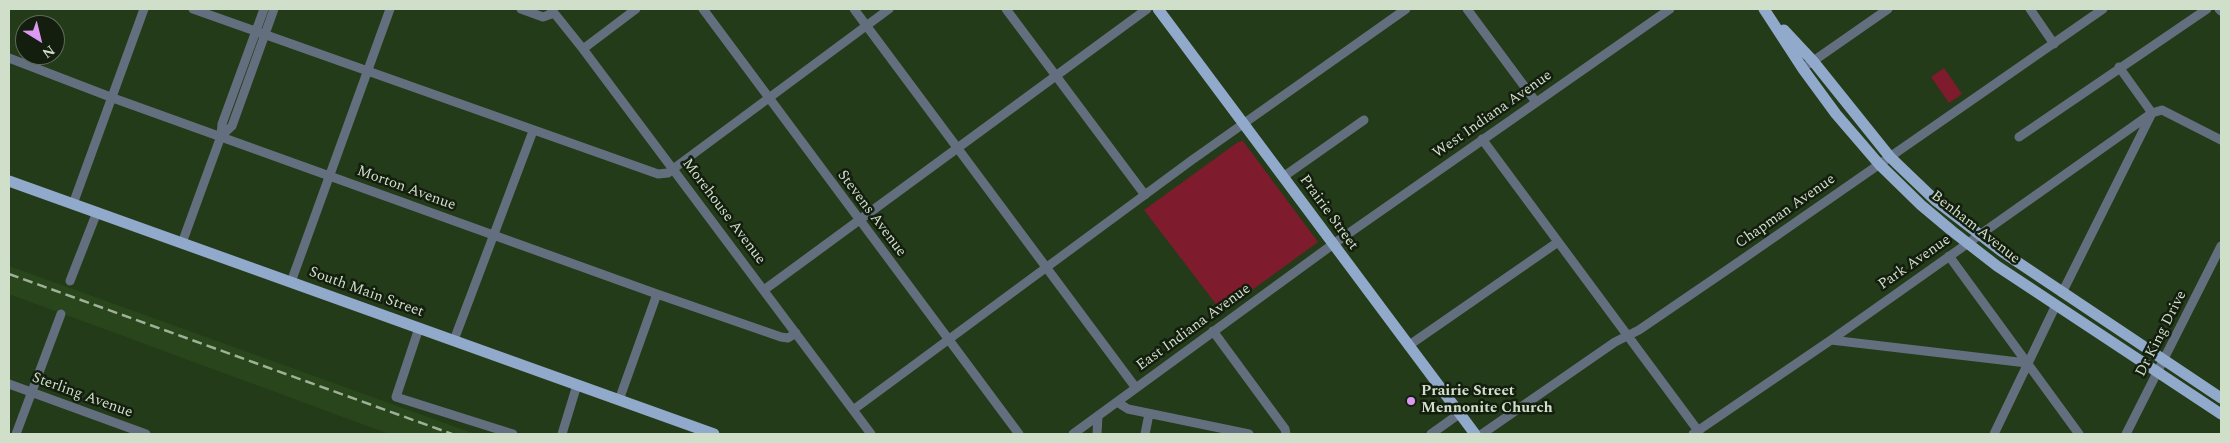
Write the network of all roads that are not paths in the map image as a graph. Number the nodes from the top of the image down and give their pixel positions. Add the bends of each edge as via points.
1 (144, 9) edge
2 (193, 9) edge
3 (264, 9) edge
4 (274, 9) edge
5 (390, 9) edge
6 (521, 9) edge
7 (636, 9) edge
8 (703, 9) edge
9 (854, 9) edge
10 (889, 9) edge
11 (1006, 9) edge
12 (1147, 9) edge
13 (1158, 9) edge
14 (1406, 9) edge
15 (1467, 9) edge
16 (1670, 9) edge
17 (1764, 9) edge
18 (1888, 9) edge
19 (2030, 9) edge
20 (2103, 9) edge
21 (2207, 9) edge
22 (552, 11) edge
23 (866, 26) junction
24 (260, 33) junction
25 (2054, 44) junction
26 (583, 49) junction
27 (9, 58) edge
28 (1813, 61) junction
29 (2119, 68) junction
30 (1803, 69) junction
31 (368, 71) junction
32 (1054, 75) junction
33 (113, 98) junction
34 (769, 98) junction
35 (1536, 102) junction
36 (2152, 113) junction
37 (1364, 120) dead end
38 (1243, 123) junction
39 (533, 131) junction
40 (221, 136) junction
41 (2019, 137) dead end
42 (1482, 139) junction
43 (2221, 140) edge
44 (958, 147) junction
45 (1890, 157) junction
46 (1879, 164) junction
47 (673, 169) junction
48 (330, 176) junction
49 (1283, 177) junction
50 (9, 181) edge
51 (1145, 195) junction
52 (74, 204) junction
53 (97, 212) junction
54 (858, 220) junction
55 (1980, 235) junction
56 (493, 236) junction
57 (1558, 242) junction
58 (182, 243) junction
59 (1967, 244) junction
60 (1332, 245) junction
61 (2221, 246) edge
62 (1949, 256) junction
63 (1047, 266) junction
64 (70, 281) dead end
65 (292, 282) junction
66 (764, 290) junction
67 (2062, 293) junction
68 (657, 294) junction
69 (2056, 305) junction
70 (61, 314) dead end
71 (419, 328) junction
72 (1213, 331) junction
73 (796, 333) junction
74 (1628, 336) junction
75 (948, 339) junction
76 (454, 340) junction
77 (1831, 340) junction
78 (1408, 346) junction
79 (2027, 364) junction
80 (2161, 365) junction
81 (9, 384) edge
82 (577, 385) junction
83 (1136, 388) junction
84 (32, 393) junction
85 (2221, 398) edge
86 (619, 400) junction
87 (1117, 402) junction
88 (853, 410) junction
89 (1150, 414) junction
90 (1459, 414) junction
91 (2221, 414) edge
92 (1098, 416) junction
93 (1213, 430) edge
94 (1696, 433) edge
95 (16, 434) edge
96 (146, 434) edge
97 (512, 434) edge
98 (562, 434) edge
99 (714, 434) edge
100 (871, 434) edge
101 (1019, 434) edge
102 (1073, 434) edge
103 (1097, 434) edge
104 (1145, 434) edge
105 (1249, 434) edge
106 (1286, 434) edge
107 (1431, 434) edge
108 (1475, 434) edge
109 (1482, 434) edge
110 (1994, 434) edge
111 (2080, 434) edge
112 (2126, 434) edge

1 - 33 street
2 - 24 street
3 - 24 street
4 - 24 street
5 - 31 street
6 - 22 street via 543,17
7 - 26 street
8 - 34 street, Stevens Avenue
9 - 23 street
10 - 23 street
11 - 32 street
12 - 32 street
13 - 38 main road, Prairie Street
14 - 38 street
15 - 35 street
16 - 35 street, West Indiana Avenue
17 - 28 main road, Benham Avenue
17 - 30 main road, Benham Avenue
18 - 28 street
19 - 25 street
20 - 25 street, Chapman Avenue
21 - 29 street
22 - 26 street, Morehouse Avenue
23 - 34 street
23 - 44 street
24 - 31 street
24 - 40 street via 222,124
25 - 45 street, Chapman Avenue
26 - 47 street, Morehouse Avenue
27 - 33 street, Morton Avenue
28 - 30 street
28 - 45 main road, Benham Avenue
29 - 36 street
29 - 41 street
30 - 46 main road, Benham Avenue
31 - 39 street
31 - 48 street
32 - 44 street
32 - 51 street
33 - 40 street, Morton Avenue
33 - 52 street
34 - 47 street
34 - 54 street, Stevens Avenue
35 - 42 street, West Indiana Avenue
36 - 43 street via 2162,110
36 - 55 street, Park Avenue
36 - 67 street
37 - 49 street
38 - 49 main road, Prairie Street
38 - 51 street
39 - 47 street via 658,174
39 - 56 street
40 - 48 street, Morton Avenue
40 - 58 street
42 - 57 street
42 - 60 street, West Indiana Avenue
44 - 54 street
44 - 63 street
45 - 46 street, Chapman Avenue
45 - 55 main road, Benham Avenue via 1936,201
46 - 59 main road, Benham Avenue
46 - 74 street, Chapman Avenue
47 - 66 street, Morehouse Avenue
48 - 56 street, Morton Avenue
48 - 65 street
49 - 60 main road, Prairie Street
50 - 52 main road, South Main Street
51 - 63 street
52 - 53 main road, South Main Street
53 - 58 main road, South Main Street
53 - 64 street
54 - 66 street
54 - 75 street, Stevens Avenue
55 - 59 street, Park Avenue
55 - 67 main road, Benham Avenue
56 - 68 street, Morton Avenue
56 - 76 street
57 - 74 street
57 - 78 street
58 - 65 main road, South Main Street
59 - 62 street, Park Avenue
59 - 69 main road, Benham Avenue
60 - 72 street, East Indiana Avenue
60 - 78 main road, Prairie Street
61 - 80 street, Dr King Drive
62 - 77 street, Park Avenue
62 - 79 street
63 - 75 street
63 - 83 street
65 - 71 main road, South Main Street
66 - 73 street, Morehouse Avenue
67 - 80 main road, Benham Avenue
68 - 73 street, Morton Avenue via 780,337 788,338
68 - 86 street
69 - 79 street
69 - 80 main road, Benham Avenue
70 - 84 street
71 - 76 main road, South Main Street
71 - 97 street via 396,397
72 - 83 street, East Indiana Avenue
72 - 106 street
73 - 88 street, Morehouse Avenue
74 - 94 street
74 - 109 street, Chapman Avenue
75 - 88 street
75 - 101 street, Stevens Avenue
76 - 82 main road, South Main Street
77 - 79 street
77 - 94 street, Park Avenue
78 - 90 main road, Prairie Street
79 - 110 street
79 - 111 street
80 - 85 main road, Benham Avenue
80 - 91 main road, Benham Avenue
80 - 112 street, Dr King Drive
81 - 84 street, Sterling Avenue
82 - 86 main road, South Main Street
82 - 98 street
83 - 87 street, East Indiana Avenue
84 - 95 street
84 - 96 street, Sterling Avenue
86 - 99 main road, South Main Street
87 - 89 street via 1128,409
87 - 92 street, East Indiana Avenue
88 - 100 street, Morehouse Avenue
89 - 93 street
89 - 104 street
90 - 107 street
90 - 108 main road, Prairie Street
92 - 102 street, East Indiana Avenue
92 - 103 street
93 - 105 street

